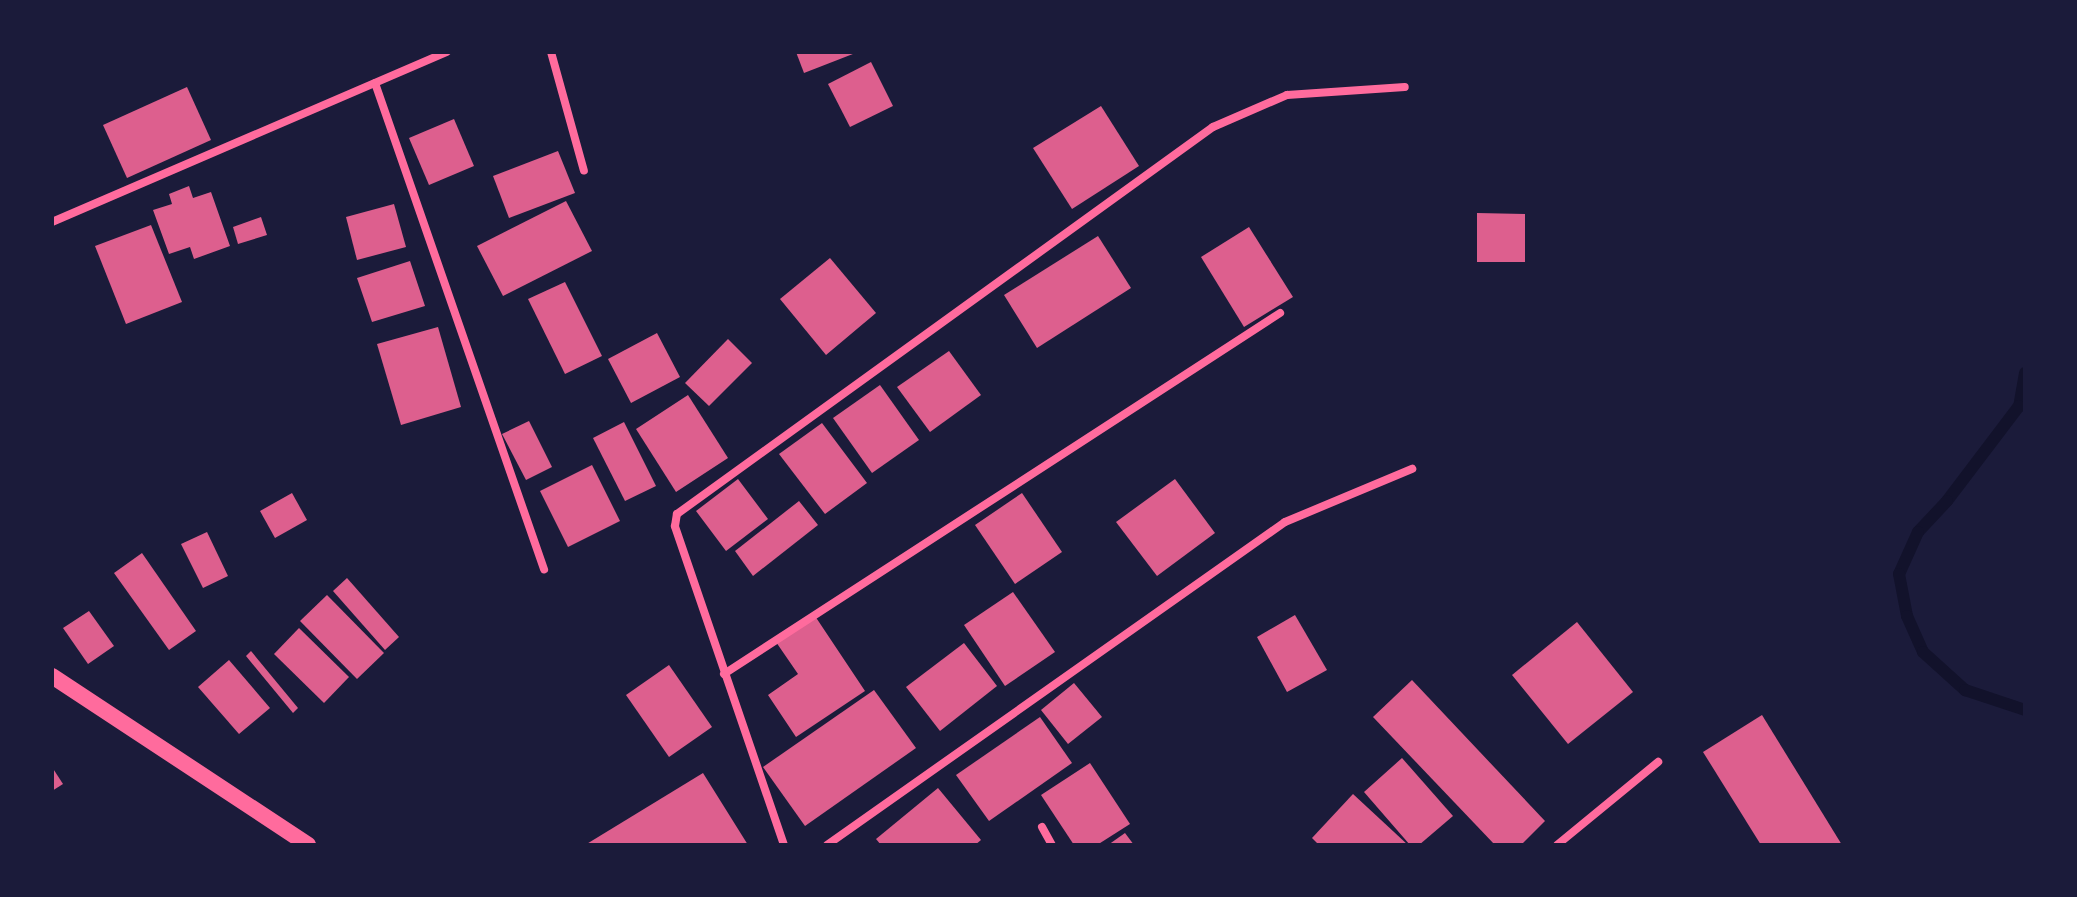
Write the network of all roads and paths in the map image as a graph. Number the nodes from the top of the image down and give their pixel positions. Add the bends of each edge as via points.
1 (447, 52) edge
2 (551, 52) edge
3 (375, 83) junction
4 (1405, 87) dead end
5 (584, 171) dead end
6 (52, 222) edge
7 (1280, 313) dead end
8 (1412, 469) dead end
9 (544, 569) dead end
10 (724, 674) junction
11 (52, 676) edge
12 (1658, 762) dead end
13 (1042, 827) dead end
14 (308, 845) edge
15 (784, 845) edge
16 (827, 845) edge
17 (1052, 845) edge
18 (1557, 845) edge

1 - 3 street
2 - 5 street
3 - 6 street
3 - 9 street
4 - 10 street via 1287,95 1213,127 679,512 675,526
7 - 10 street
8 - 16 street via 1285,522
10 - 15 street
11 - 14 main road
12 - 18 street
13 - 17 street

